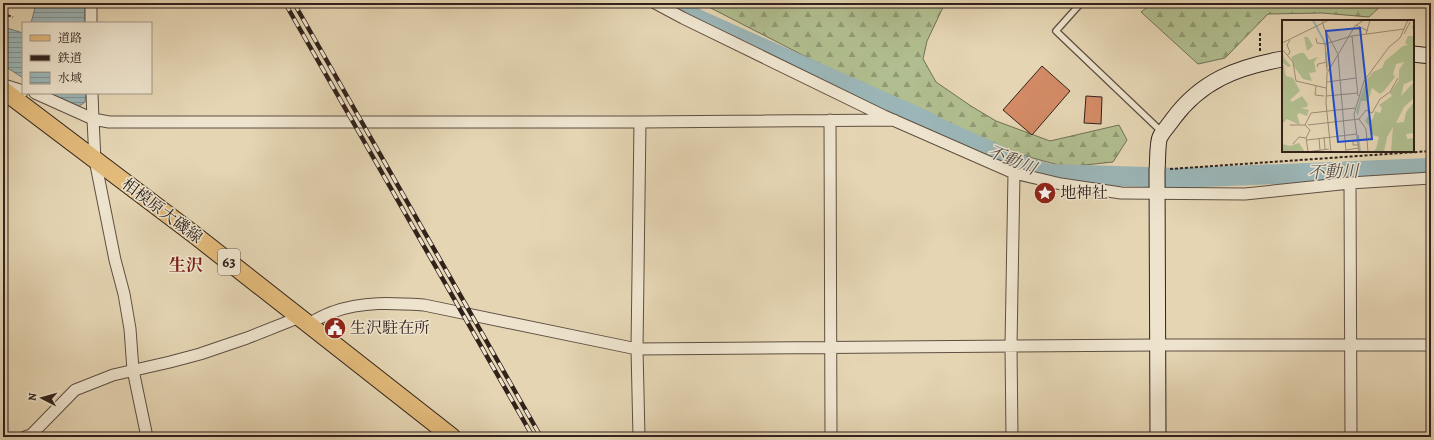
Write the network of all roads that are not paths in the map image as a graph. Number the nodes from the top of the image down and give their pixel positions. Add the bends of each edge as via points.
1 (91, 3) edge
2 (655, 3) edge
3 (1081, 3) edge
4 (91, 22) edge
5 (1414, 54) edge
6 (1431, 56) edge
7 (1282, 59) edge
8 (3, 85) edge
9 (3, 90) edge
10 (22, 90) edge
11 (37, 94) edge
12 (92, 94) edge
13 (93, 119) junction
14 (830, 120) junction
15 (894, 120) junction
16 (640, 122) junction
17 (1163, 133) junction
18 (96, 160) junction
19 (1014, 173) junction
20 (1431, 178) edge
21 (1350, 183) junction
22 (1157, 193) junction
23 (304, 320) junction
24 (1158, 345) junction
25 (1350, 345) junction
26 (1431, 345) edge
27 (1011, 346) junction
28 (832, 347) junction
29 (637, 349) junction
30 (133, 370) junction
31 (25, 437) edge
32 (147, 437) edge
33 (452, 437) edge
34 (639, 437) edge
35 (832, 437) edge
36 (1012, 437) edge
37 (1158, 437) edge
38 (1351, 437) edge

1 - 4 street
2 - 15 street
3 - 17 lane via 1056,32
5 - 6 street
7 - 17 street via 1232,72 1209,83 1180,110
8 - 10 street
9 - 18 main road, 相模原大磯線 / 63
11 - 13 street
12 - 13 street
13 - 16 street via 109,122
13 - 18 street
14 - 15 street
14 - 16 street
14 - 28 street
15 - 19 street
16 - 29 street
17 - 22 street via 1160,137
18 - 23 main road, 相模原大磯線 / 63
18 - 30 street via 124,294
19 - 22 street via 1086,189 1121,193
19 - 27 street
20 - 21 street
21 - 22 street via 1245,194
21 - 25 street
22 - 24 street
23 - 29 street via 362,305 424,305
23 - 30 street via 200,354
23 - 33 main road, 相模原大磯線 / 63
24 - 25 street
24 - 27 street
24 - 37 street
25 - 26 street
25 - 38 street
27 - 28 street
27 - 36 street
28 - 29 street
28 - 35 street
29 - 34 street
30 - 31 street via 75,390 31,435
30 - 32 street

